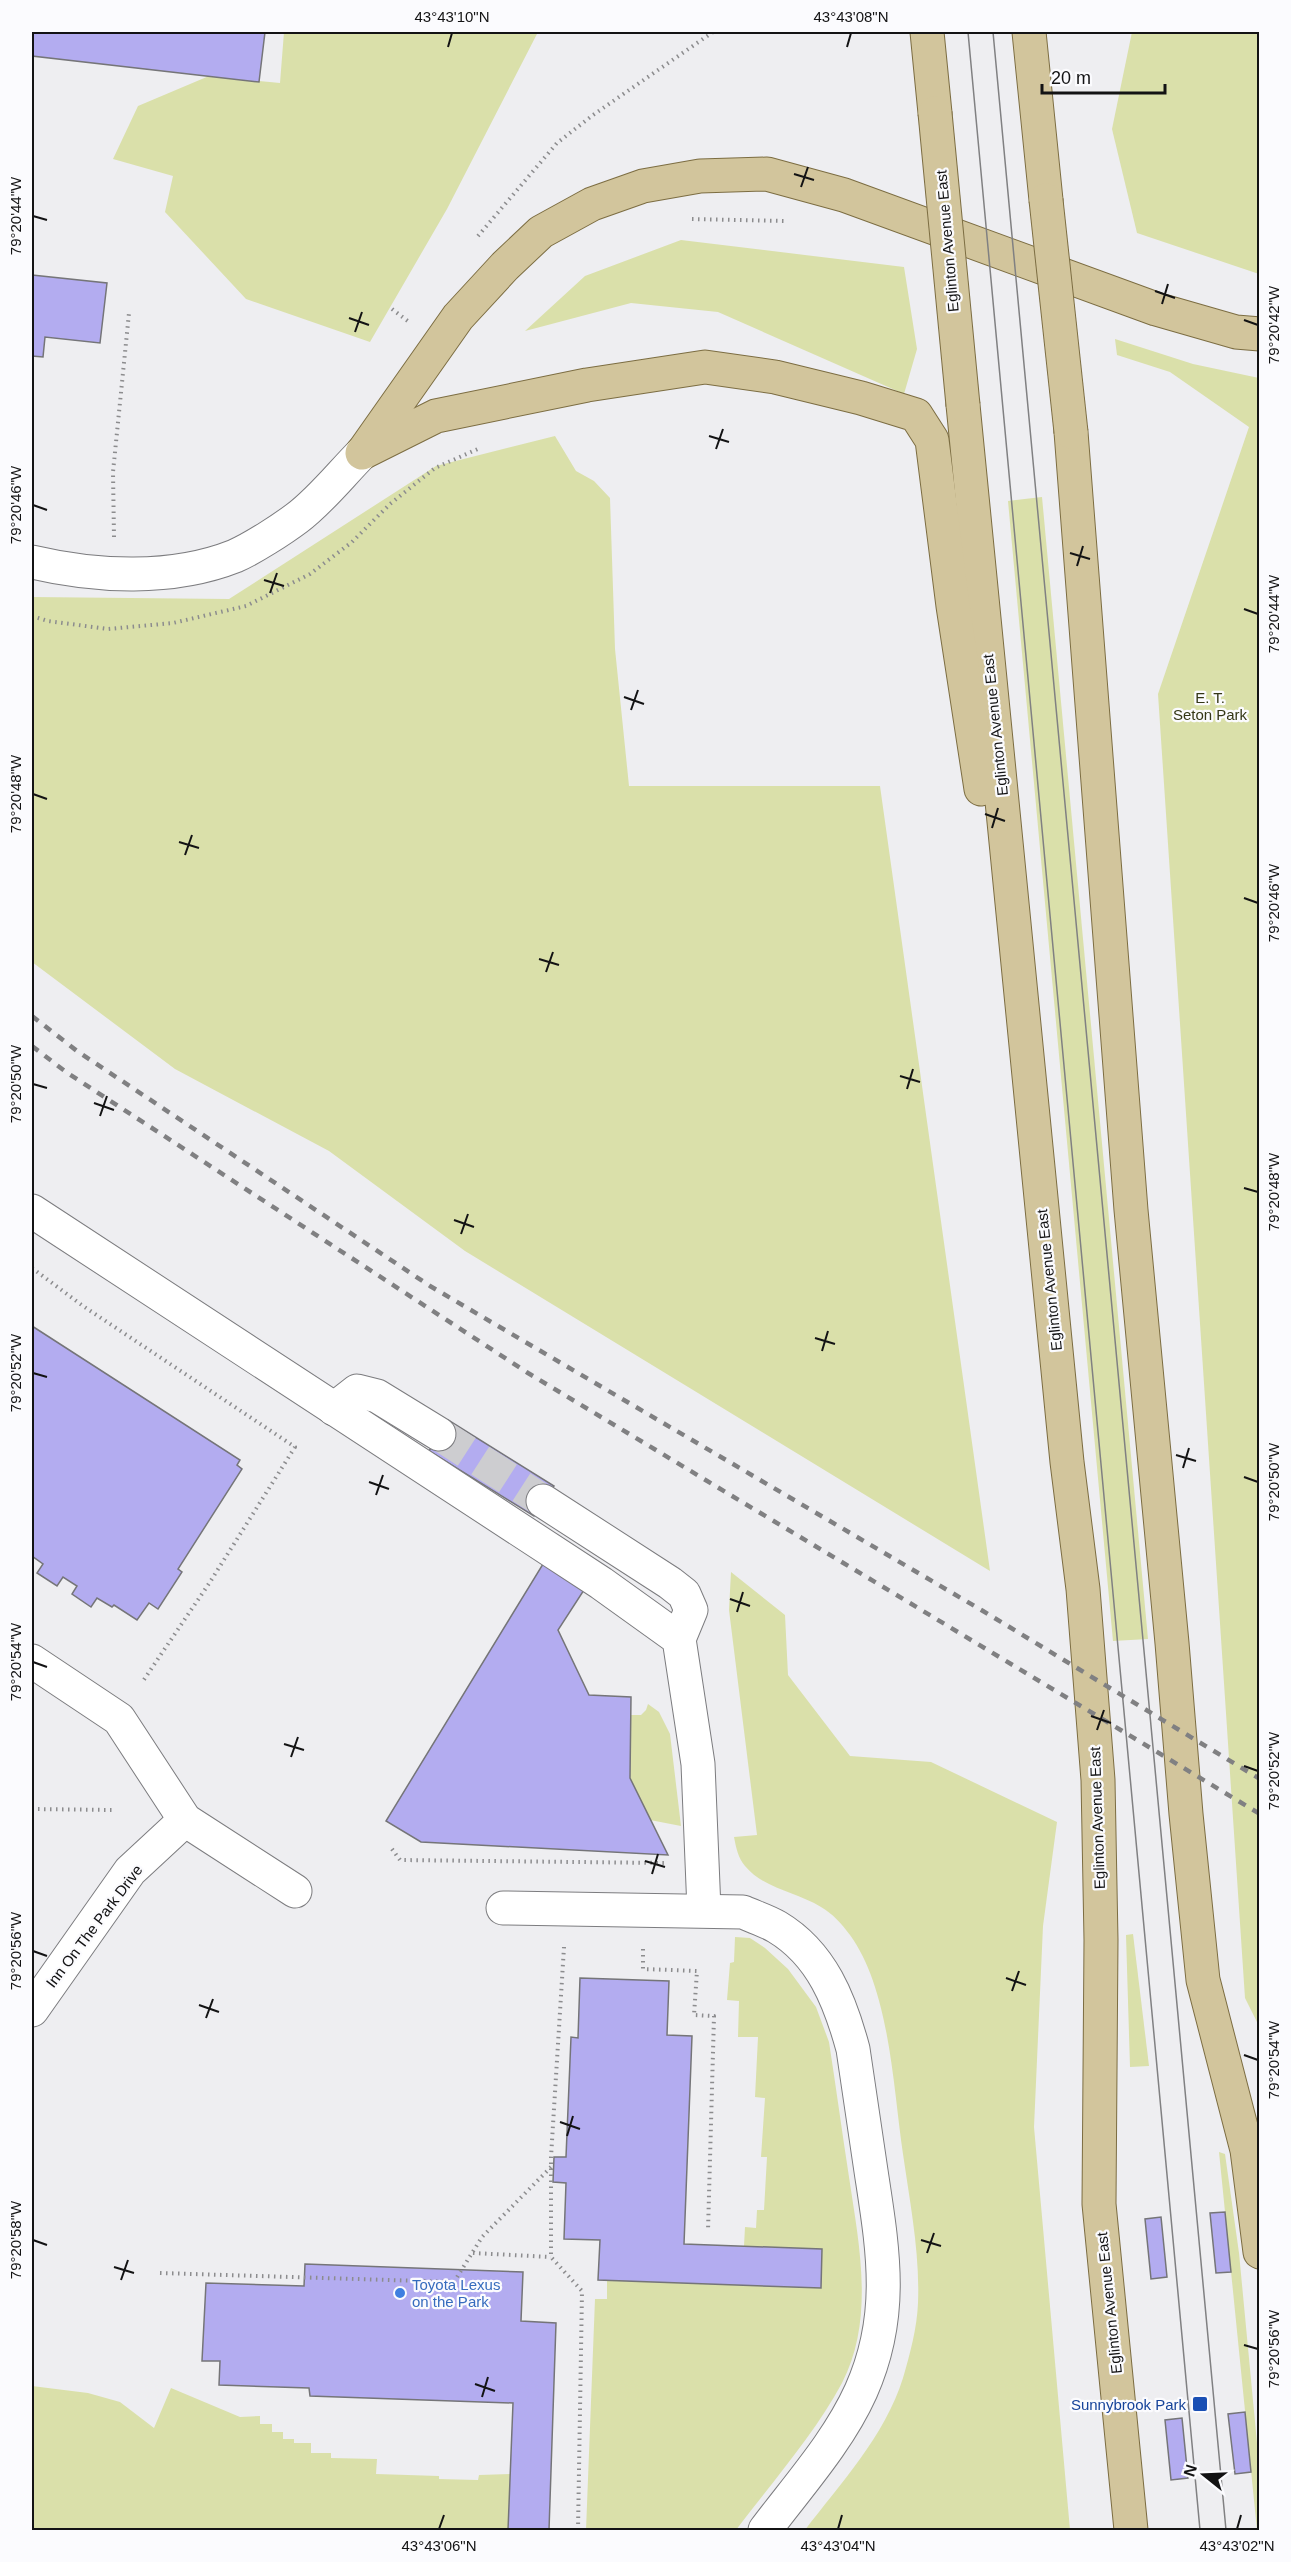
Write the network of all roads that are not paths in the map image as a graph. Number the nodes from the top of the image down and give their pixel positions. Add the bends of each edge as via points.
1 (927, 32) edge
2 (1029, 32) edge
3 (1260, 334) edge
4 (362, 453) junction
5 (32, 562) edge
6 (1017, 950) junction
7 (32, 1210) edge
8 (334, 1409) junction
9 (439, 1434) tunnel mouth
10 (543, 1501) tunnel mouth
11 (679, 1639) junction
12 (32, 1661) edge
13 (185, 1820) junction
14 (295, 1891) dead end
15 (503, 1908) dead end
16 (704, 1910) junction
17 (32, 2010) edge
18 (1260, 2252) edge
19 (765, 2530) edge
20 (1131, 2530) edge

1 - 6 main road, Eglinton Avenue East, bridge
2 - 18 main road, bridge via 1071,432 1131,1210 1203,1980 1247,2151
3 - 4 main road via 1236,332 1156,309 844,195 767,174 700,176 643,186 592,204 541,232 458,317
4 - 5 street via 298,517 236,555 155,573 61,569
4 - 6 main road via 436,416 587,385 705,367 775,377 916,415 932,440 977,771
6 - 20 main road, Eglinton Avenue East via 1083,1589 1098,1780 1099,2204
7 - 8 street
8 - 9 street via 357,1391 378,1396
8 - 11 street via 601,1583
10 - 11 street via 684,1594 691,1610
11 - 16 street via 698,1764
12 - 13 street via 119,1719
13 - 14 street
13 - 17 street, Inn On The Park Drive via 130,1871
15 - 16 street
16 - 19 street via 743,1912 776,1926 809,1953 831,1987 853,2049 884,2252 884,2302 876,2352 861,2391 840,2430

